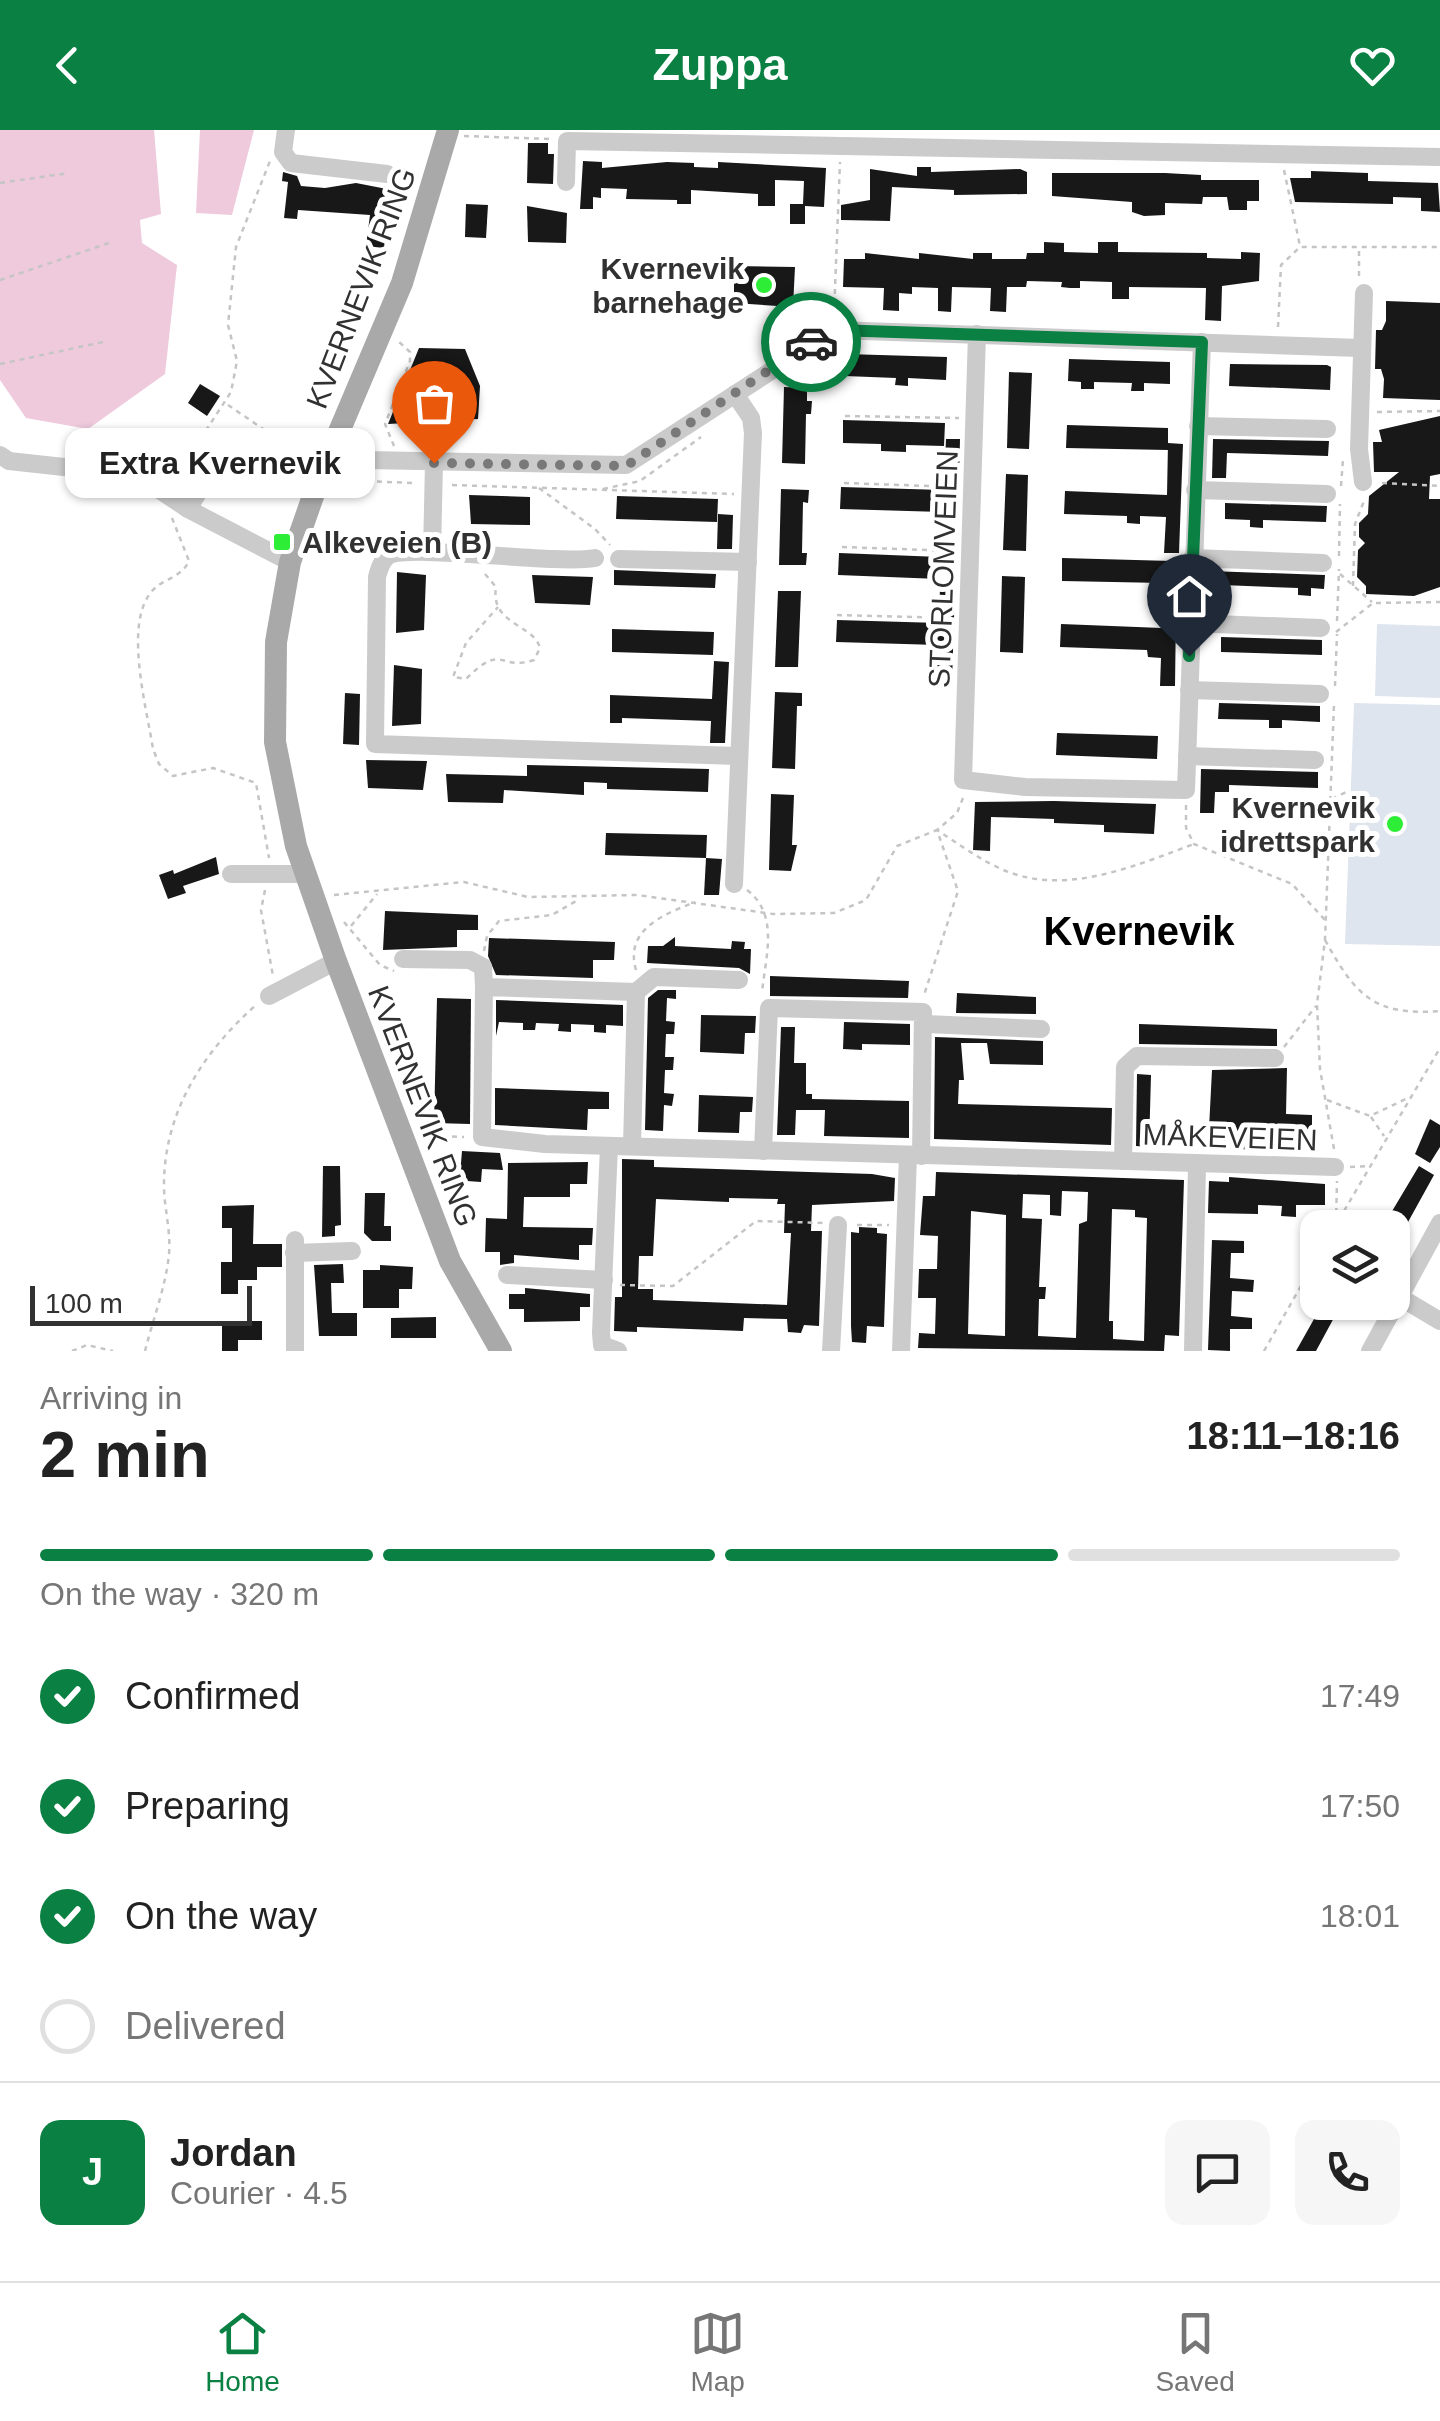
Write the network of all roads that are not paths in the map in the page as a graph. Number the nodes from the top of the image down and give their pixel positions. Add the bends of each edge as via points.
1 (286, 130) edge
2 (448, 133) edge
3 (845, 137) edge
4 (1440, 158) edge
5 (387, 174) dead end
6 (566, 182) dead end
7 (1364, 293) road end
8 (978, 334) junction
9 (1202, 342) junction
10 (1360, 348) junction
11 (735, 394) junction
12 (1198, 426) junction
13 (1327, 429) dead end
14 (333, 445) junction
15 (293, 450) road end
16 (0, 455) edge
17 (434, 463) junction
18 (1363, 482) road end
19 (1334, 489) road end
20 (1195, 490) junction
21 (180, 504) junction
22 (432, 552) junction
23 (594, 558) dead end
24 (1192, 558) junction
25 (619, 559) road end
26 (290, 562) junction
27 (748, 562) junction
28 (1330, 568) road end
29 (1189, 623) junction
30 (1329, 630) road end
31 (1189, 690) junction
32 (1320, 694) dead end
33 (737, 756) junction
34 (1187, 756) junction
35 (1316, 760) dead end
36 (232, 874) dead end
37 (307, 874) junction
38 (738, 885) road end
39 (412, 959) road end
40 (336, 961) junction
41 (740, 980) dead end
42 (484, 987) junction
43 (639, 989) junction
44 (269, 996) road end
45 (924, 1018) junction
46 (1041, 1029) dead end
47 (1275, 1058) road end
48 (609, 1146) junction
49 (632, 1146) junction
50 (763, 1151) junction
51 (914, 1156) junction
52 (1123, 1161) junction
53 (1197, 1165) junction
54 (1335, 1167) road end
55 (1440, 1223) edge
56 (838, 1224) road end
57 (352, 1251) dead end
58 (1410, 1272) edge
59 (506, 1274) dead end
60 (607, 1282) junction
61 (1410, 1303) edge
62 (1384, 1320) edge
63 (1440, 1321) edge
64 (296, 1351) edge
65 (500, 1351) edge
66 (618, 1351) edge
67 (831, 1351) edge
68 (900, 1351) edge
69 (1193, 1351) edge
70 (1370, 1351) edge

1 - 5 street, KVERNEVIK RING via 283,152 291,163
2 - 14 main road, KVERNEVIK RING via 402,283
3 - 4 street via 945,150
3 - 6 street via 567,141
7 - 10 street
8 - 9 street
8 - 11 street via 830,331
8 - 34 street, STORLOMVEIEN via 965,782 1186,790
9 - 10 street
9 - 12 street
10 - 18 street
11 - 17 street via 626,466
11 - 27 street via 751,418
12 - 13 street
12 - 20 street
14 - 17 street via 367,460
14 - 26 main road, KVERNEVIK RING
15 - 21 street via 250,464 217,462
16 - 21 street via 137,475
17 - 22 street
19 - 20 street
20 - 24 street
21 - 26 street
22 - 23 street
22 - 33 street via 391,554 377,577 375,744
24 - 28 street
24 - 29 street
25 - 27 street
26 - 37 main road, KVERNEVIK RING via 276,642 276,742 288,816
27 - 33 street
29 - 30 street
29 - 31 street
31 - 32 street
31 - 34 street
33 - 38 street
34 - 35 street
36 - 37 street
37 - 40 main road, KVERNEVIK RING
39 - 42 street via 470,960 483,967
40 - 44 street
40 - 65 main road, KVERNEVIK RING via 450,1261
41 - 43 street via 654,978
42 - 43 street
42 - 48 street, MÅKEVEIEN via 482,1137
43 - 49 street
45 - 46 street
45 - 50 street via 769,1008
45 - 51 street
47 - 52 street, MÅKEVEIEN via 1129,1060
48 - 49 street, MÅKEVEIEN
48 - 60 street
49 - 50 street, MÅKEVEIEN
50 - 51 street, MÅKEVEIEN
51 - 52 street, MÅKEVEIEN
51 - 68 street
52 - 53 street, MÅKEVEIEN
53 - 54 street, MÅKEVEIEN
53 - 69 street
55 - 58 street
56 - 67 street
57 - 64 street via 295,1246
59 - 60 street
60 - 66 street via 602,1345
61 - 63 street
62 - 70 street

